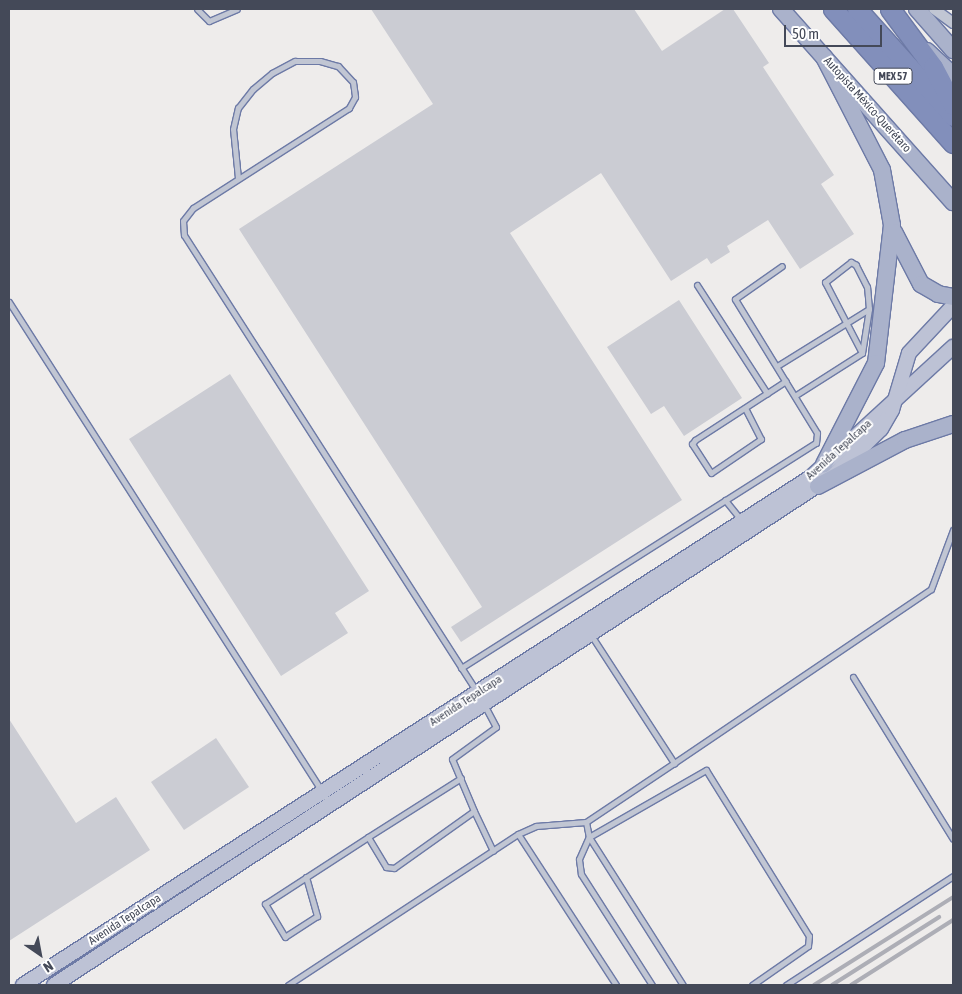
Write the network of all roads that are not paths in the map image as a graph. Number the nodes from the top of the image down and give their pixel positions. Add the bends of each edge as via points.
1 (197, 9) edge
2 (237, 9) edge
3 (780, 9) edge
4 (834, 9) edge
5 (857, 9) edge
6 (890, 9) edge
7 (917, 9) edge
8 (934, 9) edge
9 (953, 23) edge
10 (909, 32) junction
11 (953, 50) edge
12 (824, 57) junction
13 (953, 75) edge
14 (953, 105) edge
15 (953, 116) edge
16 (953, 143) edge
17 (238, 178) junction
18 (953, 202) edge
19 (892, 225) junction
20 (782, 266) dead end
21 (697, 285) dead end
22 (953, 297) edge
23 (9, 302) edge
24 (953, 306) edge
25 (869, 309) junction
26 (847, 323) junction
27 (953, 347) edge
28 (862, 353) junction
29 (777, 366) junction
30 (786, 381) junction
31 (767, 393) junction
32 (796, 395) junction
33 (895, 399) junction
34 (745, 408) junction
35 (953, 424) edge
36 (824, 464) junction
37 (818, 486) junction
38 (725, 500) junction
39 (742, 521) junction
40 (953, 530) edge
41 (591, 635) junction
42 (462, 668) junction
43 (853, 677) dead end
44 (481, 698) junction
45 (674, 763) junction
46 (461, 778) junction
47 (327, 799) junction
48 (474, 811) junction
49 (586, 822) junction
50 (518, 834) junction
51 (368, 837) junction
52 (590, 837) junction
53 (953, 839) edge
54 (493, 851) junction
55 (953, 876) edge
56 (306, 877) junction
57 (23, 985) edge
58 (54, 985) edge
59 (288, 985) edge
60 (616, 985) edge
61 (652, 985) edge
62 (683, 985) edge
63 (752, 985) edge
64 (786, 985) edge

1 - 2 lane via 209,21
3 - 12 main road, Autopista México-Querétaro
4 - 16 highway, MEX 57
5 - 15 highway, MEX 57
6 - 10 highway
7 - 11 main road
8 - 9 street
10 - 13 main road
10 - 14 highway
12 - 18 main road, Autopista México-Querétaro
12 - 19 main road via 879,163
17 - 17 lane via 349,108 355,97 353,82 338,66 320,61 295,61 253,89 238,108 233,129
17 - 42 lane via 194,208 183,221 184,235
19 - 22 main road via 901,252 921,284 938,294
19 - 36 main road via 876,363
20 - 29 lane via 735,299
21 - 31 lane
23 - 47 lane
24 - 33 main road, Avenida Tepalcapa via 909,353
25 - 26 lane
25 - 26 lane via 868,287 851,262 825,282
25 - 28 lane
26 - 28 lane
26 - 29 lane
27 - 33 main road, Avenida Tepalcapa
28 - 32 lane
29 - 30 lane
30 - 31 lane
30 - 32 lane
31 - 34 lane
32 - 38 lane via 817,432 816,443
33 - 36 main road, Avenida Tepalcapa
33 - 37 main road, Avenida Tepalcapa via 888,420 874,438
34 - 34 lane via 692,444 711,473 761,439
35 - 37 main road via 905,440
36 - 39 main road, Avenida Tepalcapa
37 - 41 main road, Avenida Tepalcapa
38 - 39 lane
38 - 42 lane
39 - 44 main road, Avenida Tepalcapa
40 - 45 lane via 931,589
41 - 44 main road, Avenida Tepalcapa
41 - 45 lane
42 - 44 lane
43 - 53 lane
44 - 46 lane via 496,727 452,759
44 - 47 main road, Avenida Tepalcapa
45 - 49 lane
46 - 48 lane
46 - 51 lane
47 - 57 main road, Avenida Tepalcapa
47 - 58 main road, Avenida Tepalcapa
48 - 51 lane via 389,869
48 - 54 lane
49 - 50 lane via 536,826
49 - 52 lane
50 - 54 lane
50 - 60 lane
51 - 56 lane
52 - 61 lane via 578,867
52 - 62 lane
52 - 63 lane via 706,770 810,941
54 - 59 lane
55 - 64 lane
56 - 56 lane via 317,916 285,937 264,906

